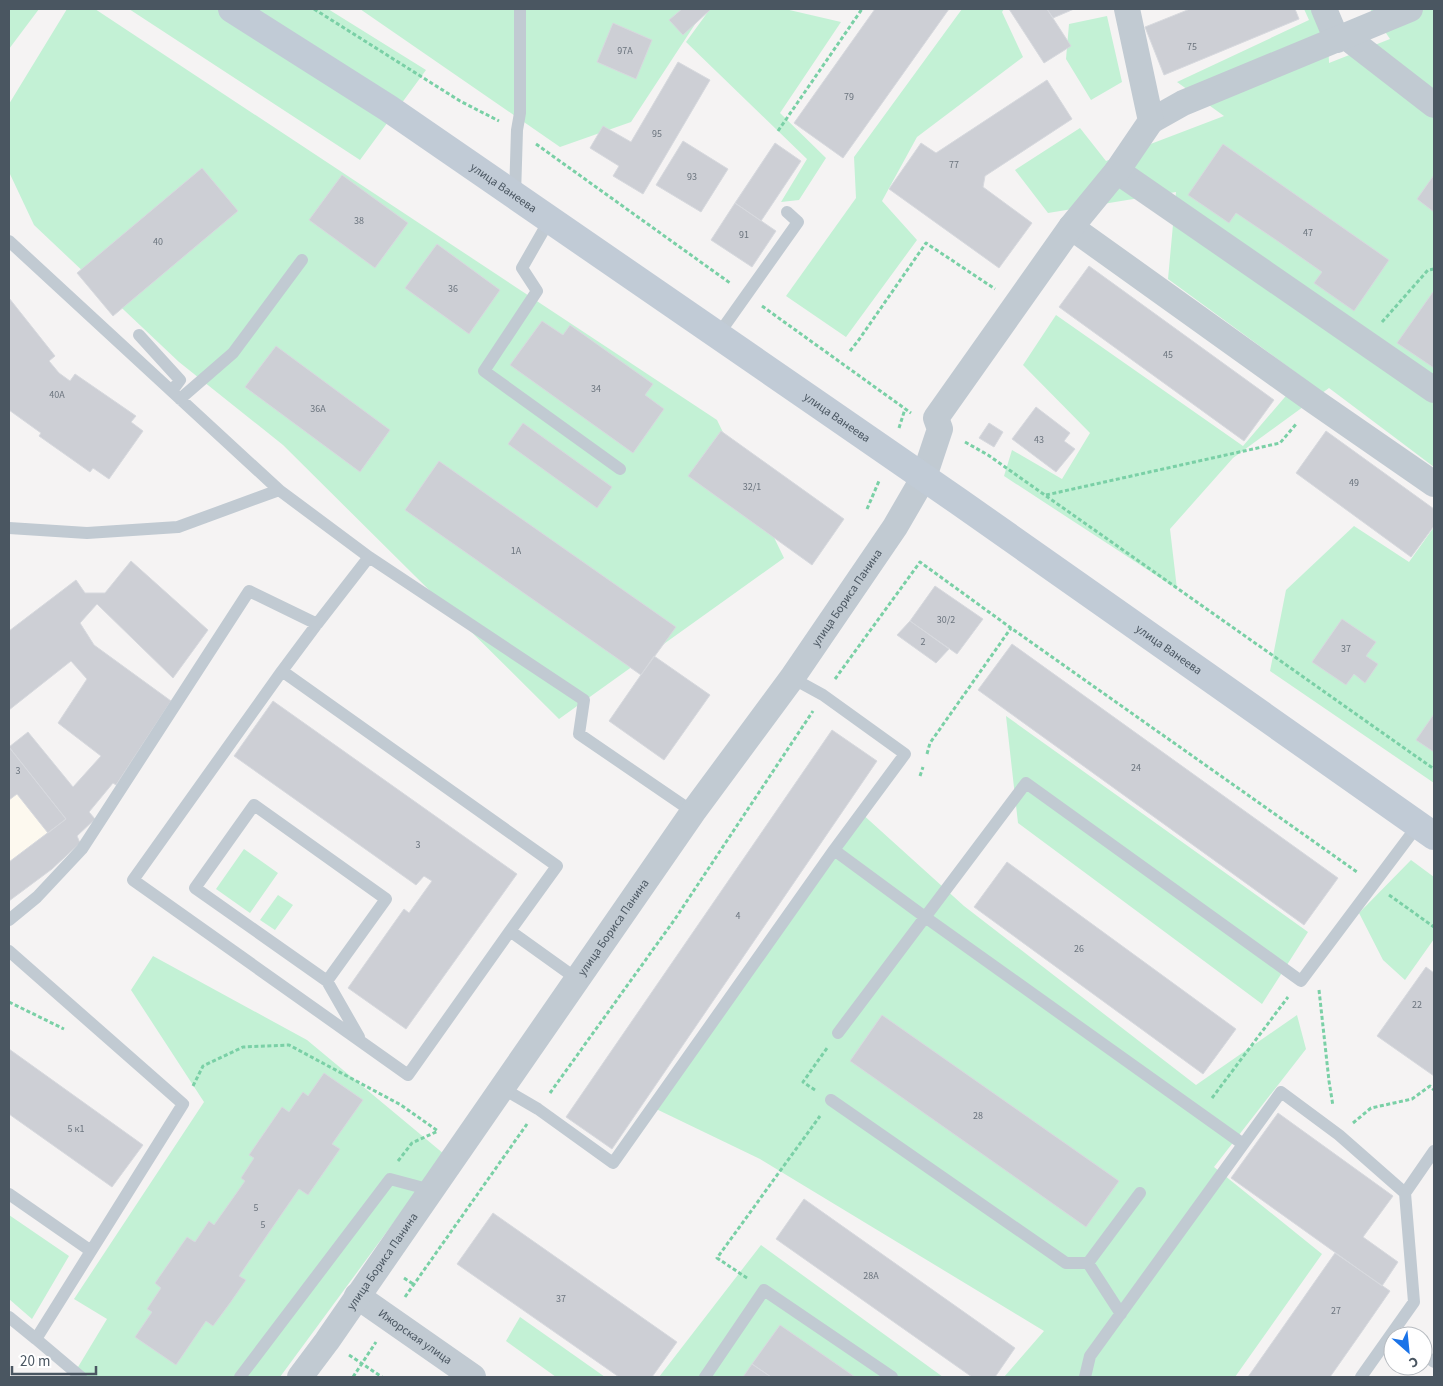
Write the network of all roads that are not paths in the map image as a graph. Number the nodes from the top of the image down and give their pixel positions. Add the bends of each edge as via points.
1 (232, 9) edge
2 (520, 9) edge
3 (1127, 9) edge
4 (1324, 9) edge
5 (1410, 9) edge
6 (1341, 38) junction
7 (1434, 105) edge
8 (1151, 121) junction
9 (1117, 171) junction
10 (514, 195) junction
11 (787, 212) dead end
12 (550, 219) junction
13 (1071, 227) junction
14 (9, 241) edge
15 (302, 260) dead end
16 (139, 335) dead end
17 (718, 335) junction
18 (1434, 390) edge
19 (176, 395) junction
20 (620, 469) dead end
21 (924, 478) junction
22 (1434, 484) edge
23 (279, 490) junction
24 (9, 528) edge
25 (369, 557) junction
26 (317, 624) junction
27 (282, 671) junction
28 (792, 678) junction
29 (693, 812) junction
30 (1426, 830) edge
31 (834, 850) junction
32 (925, 917) junction
33 (9, 920) edge
34 (510, 932) junction
35 (9, 951) edge
36 (577, 979) junction
37 (327, 981) junction
38 (838, 1033) road end
39 (361, 1041) junction
40 (502, 1088) junction
41 (831, 1100) road end
42 (1243, 1144) junction
43 (1434, 1151) edge
44 (431, 1190) junction
45 (1140, 1192) dead end
46 (1405, 1193) junction
47 (9, 1194) edge
48 (91, 1252) junction
49 (1088, 1263) junction
50 (357, 1296) junction
51 (1121, 1314) junction
52 (9, 1317) edge
53 (1400, 1326) edge
54 (36, 1339) junction
55 (1383, 1350) edge
56 (81, 1377) edge
57 (240, 1377) edge
58 (300, 1377) edge
59 (473, 1377) edge
60 (705, 1377) edge
61 (892, 1377) edge
62 (1085, 1377) edge
63 (1361, 1377) edge

1 - 10 main road, улица Ванеева via 388,108
2 - 10 lane via 520,113
3 - 8 street
4 - 6 street
5 - 6 street
6 - 7 street
6 - 8 street via 1183,104
8 - 9 street
9 - 13 street
9 - 18 street
10 - 12 main road, улица Ванеева
11 - 17 lane via 798,222
12 - 17 main road, улица Ванеева
12 - 20 lane via 522,268 538,291 484,371
13 - 21 street, улица Бориса Панина via 936,418 940,429
13 - 22 street
14 - 19 lane
15 - 19 lane via 233,353
16 - 19 lane via 180,380
17 - 21 main road, улица Ванеева
19 - 23 lane
21 - 28 street, улица Бориса Панина via 895,527
21 - 30 main road, улица Ванеева
23 - 24 lane via 178,527 86,533
23 - 25 lane
25 - 26 lane
25 - 29 lane via 584,700 579,734
26 - 27 lane
26 - 33 lane via 249,591 82,849 37,897
27 - 34 lane via 557,866
27 - 39 lane via 133,880
28 - 29 street, улица Бориса Панина
28 - 31 lane via 823,695 904,754
29 - 36 street, улица Бориса Панина
30 - 32 lane via 1374,884 1301,981 1026,783
31 - 32 lane
31 - 40 lane via 613,1163 538,1109
32 - 38 lane
32 - 42 lane
34 - 36 lane
34 - 39 lane via 408,1075
35 - 48 lane via 183,1104
36 - 40 street, улица Бориса Панина
37 - 37 lane via 386,899 254,805 195,888
37 - 39 lane
40 - 44 street, улица Бориса Панина
41 - 49 lane via 1066,1263
42 - 46 lane via 1281,1092 1339,1135
42 - 51 lane
43 - 46 lane
44 - 50 street, улица Бориса Панина
44 - 57 lane via 390,1179
45 - 49 lane
46 - 53 lane via 1414,1302
47 - 48 lane
48 - 54 lane
49 - 51 lane
50 - 58 street, улица Бориса Панина
50 - 59 street, Ижорская улица
51 - 62 lane via 1090,1356
52 - 54 lane
54 - 56 lane
55 - 63 lane
60 - 61 lane via 764,1290

